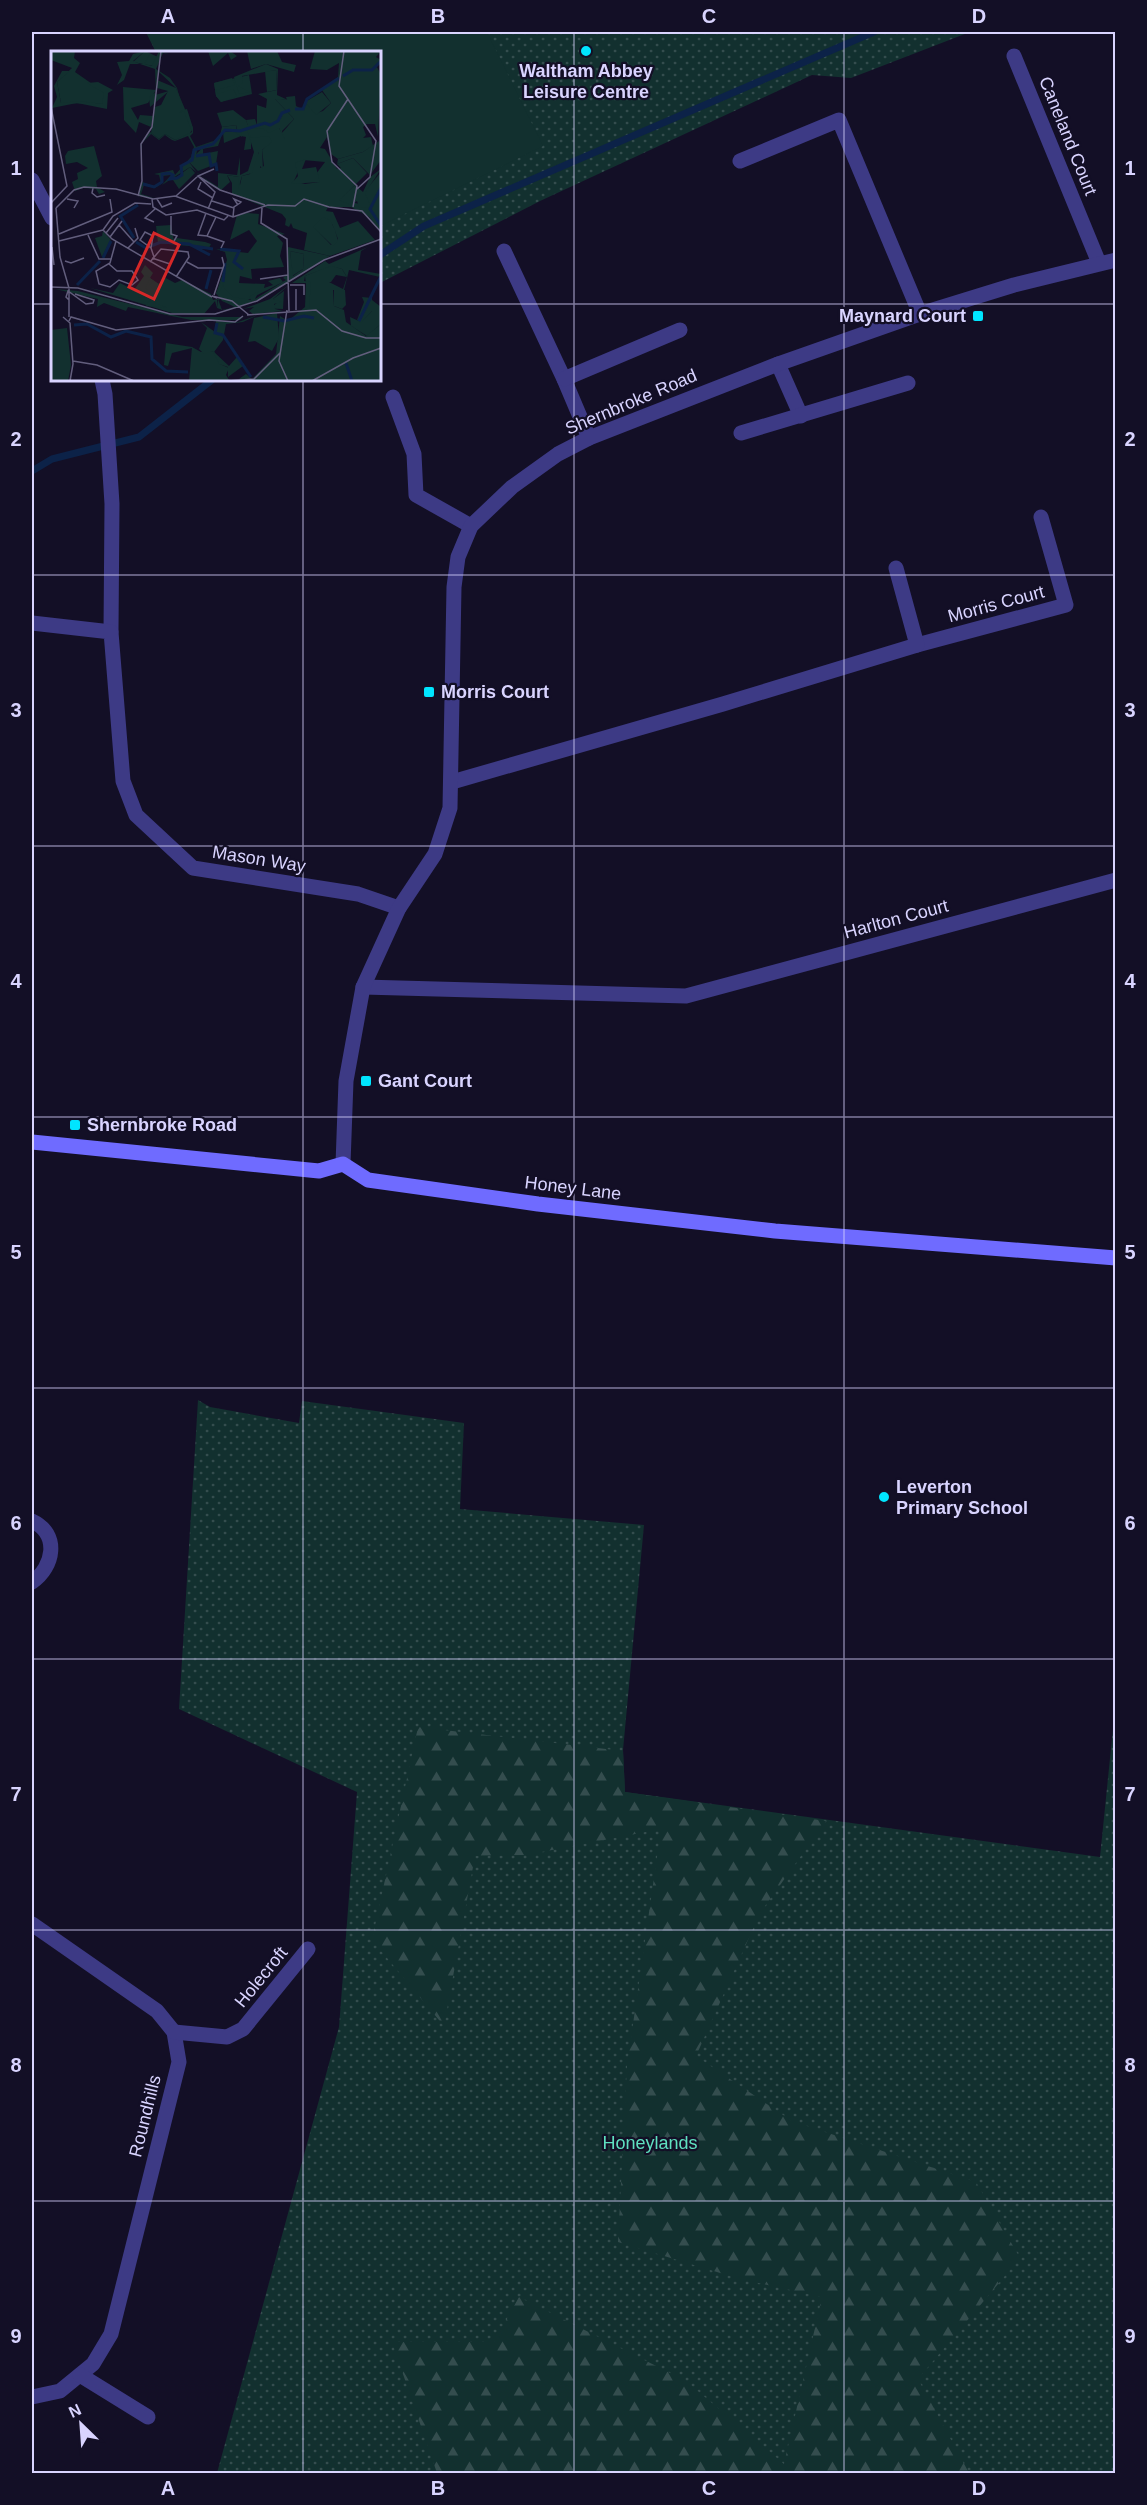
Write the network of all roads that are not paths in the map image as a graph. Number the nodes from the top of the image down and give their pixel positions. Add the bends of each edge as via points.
1 (1014, 56) dead end
2 (740, 161) dead end
3 (32, 180) edge
4 (51, 216) edge
5 (504, 251) dead end
6 (1116, 260) edge
7 (1099, 263) junction
8 (920, 314) junction
9 (680, 330) dead end
10 (778, 364) junction
11 (564, 379) junction
12 (102, 381) edge
13 (908, 383) dead end
14 (393, 397) dead end
15 (801, 416) junction
16 (741, 433) dead end
17 (589, 438) junction
18 (1041, 517) dead end
19 (471, 526) junction
20 (896, 568) dead end
21 (32, 623) edge
22 (111, 632) junction
23 (917, 645) junction
24 (452, 782) junction
25 (1116, 880) edge
26 (399, 909) junction
27 (363, 987) junction
28 (32, 1142) edge
29 (343, 1164) junction
30 (1116, 1258) edge
31 (32, 1521) edge
32 (32, 1582) edge
33 (32, 1924) edge
34 (308, 1949) dead end
35 (174, 2032) junction
36 (80, 2375) junction
37 (32, 2397) edge
38 (148, 2417) dead end

1 - 7 street, Caneland Court
2 - 8 street via 840,120
3 - 4 street
5 - 11 street
6 - 7 street, Shernbroke Road
7 - 8 street, Shernbroke Road
8 - 10 street, Shernbroke Road
9 - 11 street
10 - 15 street
10 - 17 street, Shernbroke Road
11 - 17 street
12 - 22 street, Mason Way via 112,504
13 - 15 street
14 - 19 street via 414,454 416,495
15 - 16 street
17 - 19 street, Shernbroke Road via 558,454 512,487
18 - 23 street, Morris Court via 1066,605
19 - 24 street, Shernbroke Road via 458,557 454,587
20 - 23 street
21 - 22 street
22 - 26 street, Mason Way via 123,781 136,815 193,868 358,894
23 - 24 street, Morris Court
24 - 26 street, Shernbroke Road via 450,808 435,854
25 - 27 street, Harlton Court via 686,996
26 - 27 street, Shernbroke Road
27 - 29 street, Shernbroke Road via 346,1081
28 - 29 street via 319,1171
29 - 30 street, Honey Lane via 368,1180 538,1204 775,1231
31 - 32 street via 49,1539 51,1555 41,1576
33 - 35 street, Roundhills via 158,2011
34 - 35 street, Holecroft via 243,2030 227,2037
35 - 36 street, Roundhills via 179,2062 111,2334 93,2364
36 - 37 street, Roundhills via 60,2391
36 - 38 street

